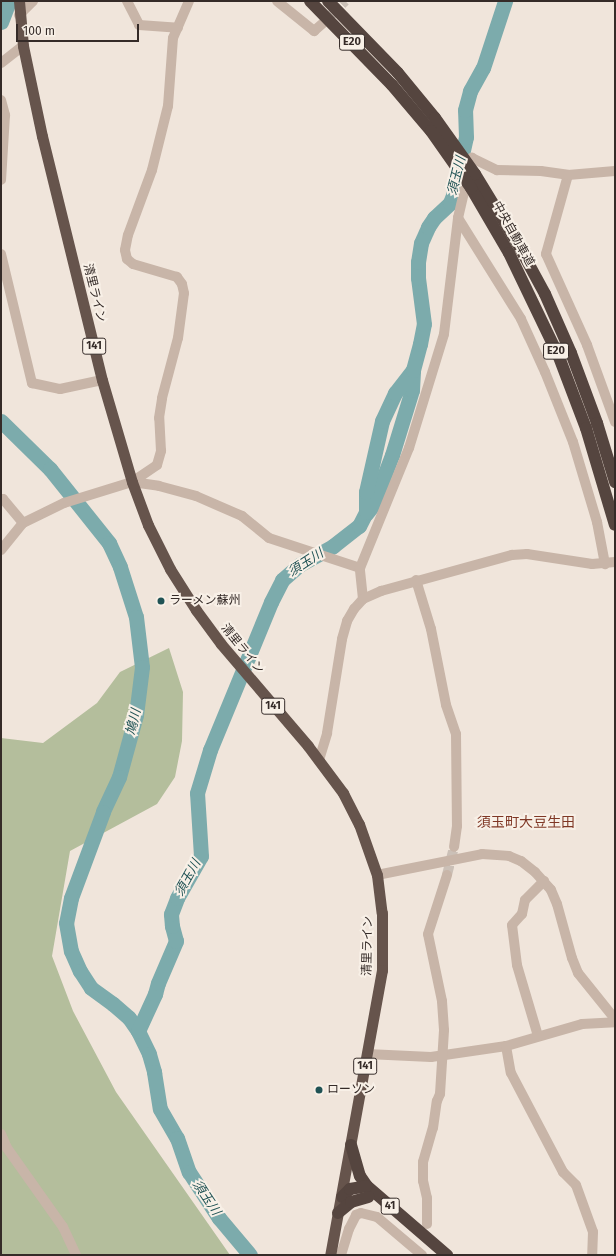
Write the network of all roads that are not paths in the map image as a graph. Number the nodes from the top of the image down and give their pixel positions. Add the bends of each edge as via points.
1 (19, 1) edge
2 (33, 1) edge
3 (127, 1) edge
4 (190, 1) edge
5 (277, 1) edge
6 (310, 1) edge
7 (328, 1) edge
8 (20, 16) junction
9 (322, 24) tunnel mouth
10 (178, 28) junction
11 (23, 46) junction
12 (1, 63) edge
13 (1, 100) edge
14 (615, 171) edge
15 (568, 175) junction
16 (1, 180) edge
17 (458, 218) junction
18 (1, 254) edge
19 (102, 380) junction
20 (615, 422) edge
21 (132, 482) junction
22 (615, 482) edge
23 (1, 499) edge
24 (23, 523) junction
25 (615, 525) edge
26 (1, 550) edge
27 (610, 563) edge
28 (360, 568) junction
29 (416, 580) junction
30 (363, 599) junction
31 (319, 760) junction
32 (454, 847) tunnel mouth
33 (377, 875) junction
34 (447, 875) tunnel mouth
35 (544, 881) junction
36 (615, 1019) edge
37 (615, 1022) edge
38 (538, 1036) junction
39 (506, 1046) junction
40 (367, 1054) junction
41 (442, 1056) junction
42 (1, 1134) edge
43 (351, 1145) junction
44 (348, 1164) junction
45 (365, 1190) junction
46 (342, 1197) junction
47 (338, 1213) junction
48 (427, 1224) dead end
49 (76, 1255) edge
50 (330, 1255) edge
51 (341, 1255) edge
52 (422, 1255) edge
53 (437, 1255) edge
54 (447, 1255) edge
55 (592, 1255) edge

1 - 8 highway, 清里ライン / 141
2 - 8 street
3 - 10 street via 139,25
4 - 10 street
5 - 9 street via 314,31
6 - 25 highway, 中央自動車道 / E20, bridge via 392,85 431,132 470,188 509,253 559,357 586,428
7 - 22 highway, 中央自動車道 / E20, bridge via 398,72 435,118 475,174 520,248 545,294 571,353 595,416
8 - 11 highway, 清里ライン / 141
10 - 21 street via 173,38 168,106 152,170 125,250 127,259 133,264 176,277 182,284 184,293 178,338 162,398 159,418 161,451 157,466
11 - 12 street
11 - 19 highway, 清里ライン / 141 via 42,136
13 - 16 street via 5,115
14 - 15 street
15 - 17 street via 541,171 498,170 472,158
15 - 20 street via 546,254 587,345
17 - 27 street via 521,319 545,372 573,442
17 - 28 street via 444,334 409,448
18 - 19 street via 32,383 60,389
19 - 21 highway, 清里ライン / 141
21 - 24 street via 64,503
21 - 28 street via 196,496 242,516 269,538
21 - 31 highway, 清里ライン / 141 via 148,525 170,569 196,610 238,665
23 - 24 street
24 - 26 street
27 - 29 street via 584,563 527,554
28 - 30 street
29 - 30 street
29 - 32 street via 431,629 446,705 456,734 457,826
30 - 31 street via 347,621 342,639 327,733
31 - 33 highway, 清里ライン / 141 via 343,793 359,824
33 - 35 street via 482,854 509,856 535,872
33 - 40 highway, 清里ライン / 141 via 382,913 382,970
34 - 41 street via 428,934 442,1001
35 - 36 street via 557,904 578,973
35 - 38 street via 525,900 522,914 512,925 517,965
37 - 38 street via 582,1024
38 - 39 street
39 - 41 street
39 - 55 street via 511,1073 563,1172 576,1185 593,1232
40 - 41 street via 401,1057
40 - 43 highway, 清里ライン / 141
41 - 48 street via 440,1094 423,1162
42 - 49 street via 7,1148 63,1227
43 - 44 highway, 清里ライン / 141
43 - 45 highway, 41
44 - 45 highway, 41
44 - 46 highway, 清里ライン / 141
45 - 46 highway via 350,1189
45 - 47 highway
45 - 53 highway, 41
45 - 54 highway, 41
46 - 47 highway, 清里ライン / 141
47 - 50 highway, 清里ライン / 141
51 - 52 street via 349,1229 356,1215 361,1213 377,1217 411,1243

